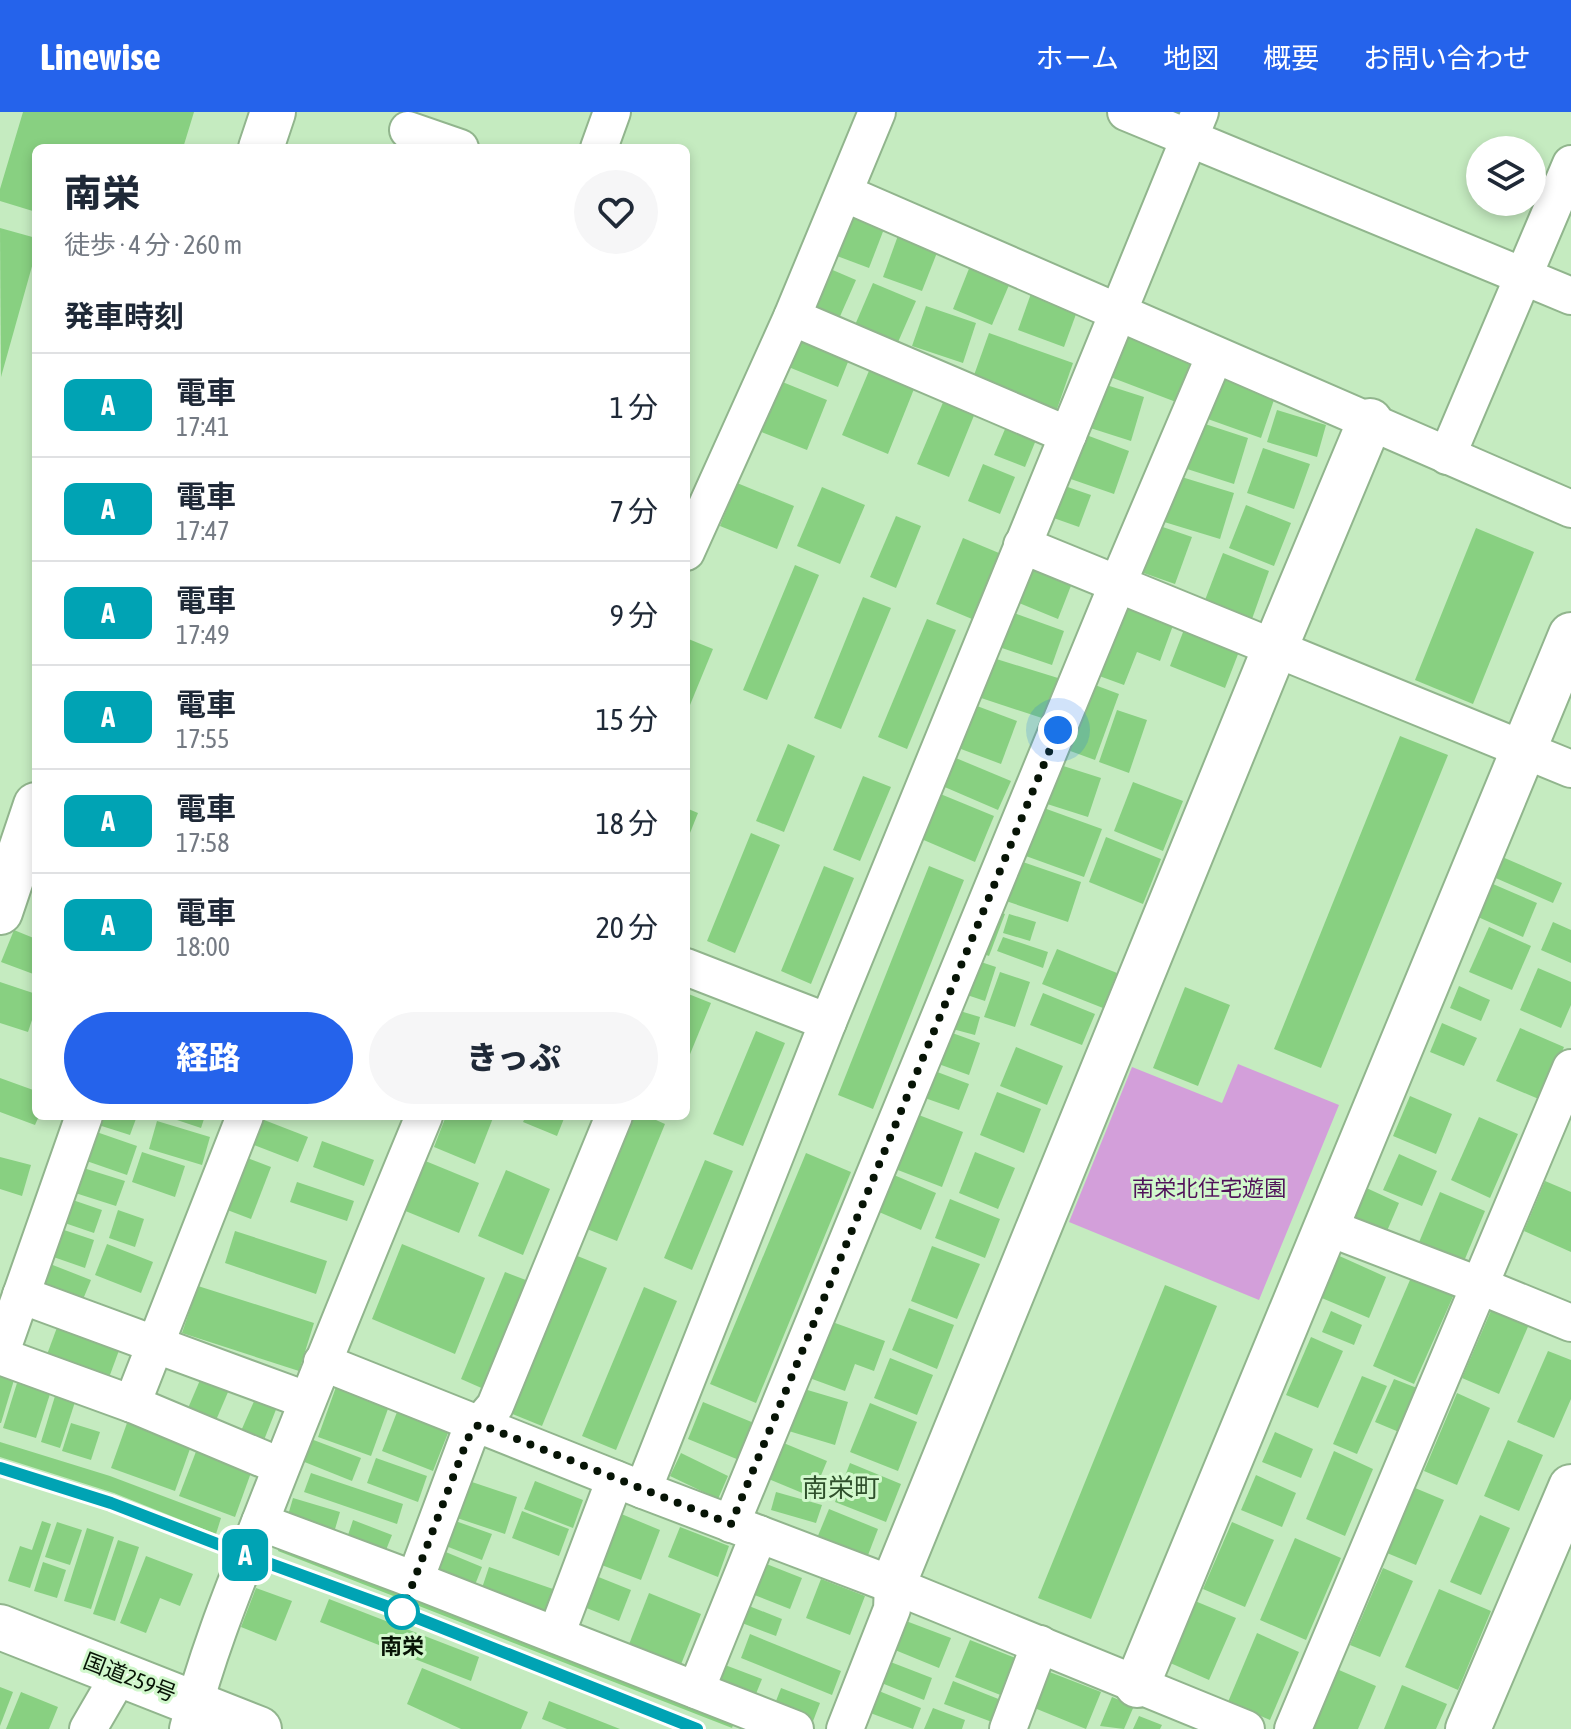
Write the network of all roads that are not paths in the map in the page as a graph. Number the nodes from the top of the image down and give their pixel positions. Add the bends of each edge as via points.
1 (273, 112) edge
2 (612, 112) edge
3 (877, 112) edge
4 (1126, 112) edge
5 (1195, 125) edge
6 (408, 130) edge
7 (262, 144) edge
8 (448, 144) edge
9 (600, 144) edge
10 (1571, 164) edge
11 (844, 193) junction
12 (1524, 276) junction
13 (1571, 296) edge
14 (1119, 311) junction
15 (792, 317) junction
16 (1215, 355) junction
17 (1370, 421) junction
18 (1068, 435) junction
19 (1447, 456) junction
20 (1571, 509) edge
21 (690, 543) edge
22 (1022, 545) junction
23 (1118, 583) junction
24 (1571, 636) edge
25 (1275, 648) junction
26 (1524, 749) junction
27 (1571, 769) edge
28 (32, 817) edge
29 (0, 912) edge
30 (690, 969) edge
31 (828, 1022) junction
32 (1571, 1068) edge
33 (83, 1120) edge
34 (243, 1120) edge
35 (422, 1120) edge
36 (612, 1120) edge
37 (1327, 1227) junction
38 (1478, 1285) junction
39 (21, 1295) junction
40 (1571, 1323) edge
41 (155, 1345) junction
42 (0, 1356) edge
43 (322, 1362) junction
44 (306, 1400) junction
45 (132, 1404) junction
46 (479, 1424) junction
47 (280, 1466) junction
48 (629, 1485) junction
49 (1571, 1487) edge
50 (260, 1522) junction
51 (745, 1529) junction
52 (415, 1580) junction
53 (893, 1585) junction
54 (0, 1627) edge
55 (556, 1635) junction
56 (1040, 1644) junction
57 (120, 1674) junction
58 (1137, 1685) junction
59 (696, 1690) junction
60 (191, 1716) edge
61 (1177, 1716) edge
62 (88, 1729) edge
63 (259, 1729) edge
64 (795, 1729) edge
65 (845, 1729) edge
66 (1008, 1729) edge
67 (1246, 1729) edge
68 (1293, 1729) edge
69 (1468, 1729) edge

1 - 7 main road
2 - 9 street
3 - 11 street
4 - 5 street
5 - 12 street
5 - 14 street
6 - 8 street
10 - 12 street
11 - 14 street
11 - 15 street
12 - 13 street
12 - 19 street
14 - 16 street
14 - 18 street
15 - 18 street
15 - 21 street
16 - 17 street
16 - 23 street
17 - 19 street
17 - 25 main road
18 - 22 street
19 - 20 street
22 - 23 street
22 - 31 street
23 - 25 street
23 - 51 street
24 - 26 main road
25 - 26 street
25 - 53 main road
26 - 27 street
26 - 37 main road
28 - 29 main road
30 - 31 street
31 - 48 street
32 - 38 street
33 - 39 street
34 - 41 street
35 - 43 street
36 - 46 street via 495,1406
37 - 38 street
37 - 58 main road
38 - 40 street
38 - 68 street
39 - 41 street
39 - 42 street
41 - 44 street
41 - 45 street
42 - 45 street
43 - 44 street
43 - 46 street
44 - 47 street
45 - 47 street
46 - 48 street
46 - 52 street via 468,1438
47 - 50 street
48 - 51 street
48 - 55 street
49 - 69 main road
50 - 52 street
50 - 60 street
51 - 53 street
51 - 59 street
52 - 55 street
53 - 56 street
53 - 65 street via 892,1609
54 - 57 main road, 国道259号
55 - 59 street
56 - 58 street
56 - 66 street
57 - 60 main road, 国道259号
57 - 62 street
58 - 61 street
59 - 64 street
60 - 63 main road, 国道259号
61 - 67 street

